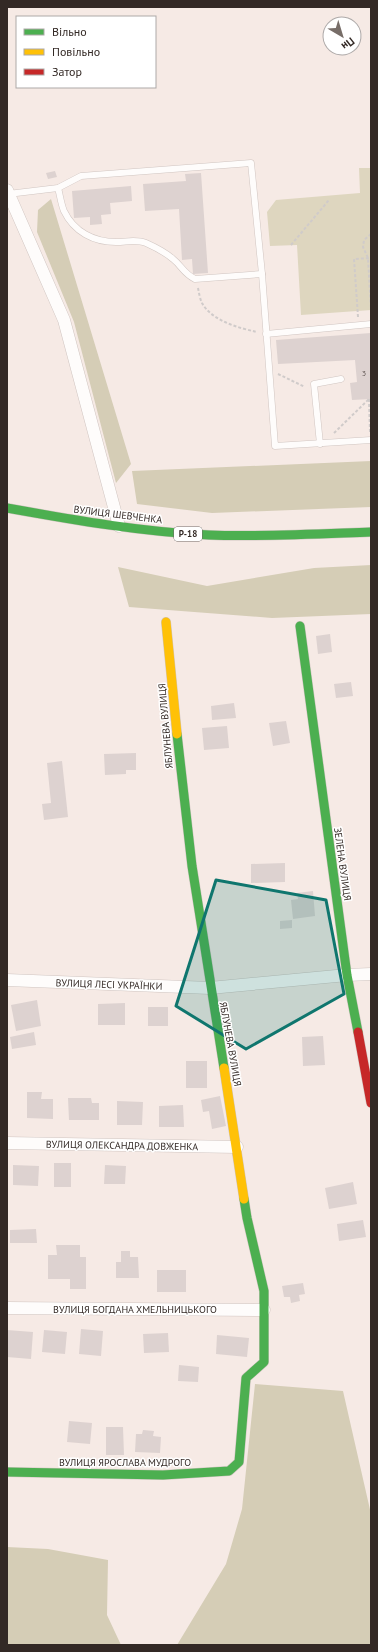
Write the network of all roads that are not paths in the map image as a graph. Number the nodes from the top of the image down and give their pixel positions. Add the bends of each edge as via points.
1 (58, 188) junction
2 (8, 192) edge
3 (262, 274) junction
4 (371, 324) edge
5 (266, 334) junction
6 (341, 379) dead end
7 (371, 440) edge
8 (322, 443) junction
9 (7, 508) edge
10 (119, 526) junction
11 (371, 532) edge
12 (166, 622) dead end
13 (300, 626) dead end
14 (347, 974) junction
15 (371, 974) edge
16 (7, 980) edge
17 (210, 988) junction
18 (371, 1103) edge
19 (7, 1143) edge
20 (238, 1147) junction
21 (7, 1308) edge
22 (264, 1310) junction
23 (239, 1462) joint
24 (7, 1472) edge

1 - 2 lane
1 - 3 lane via 64,211 72,224 84,235 99,241 133,240 146,243 173,259 186,274 195,279
1 - 3 lane via 81,176 251,162
2 - 10 street via 64,320
3 - 5 lane
4 - 5 lane
5 - 8 lane via 275,446
6 - 8 lane via 314,384
7 - 8 lane
9 - 10 street, ВУЛИЦЯ ШЕВЧЕНКА / Р-18
10 - 11 street, ВУЛИЦЯ ШЕВЧЕНКА / Р-18 via 185,534 250,536
12 - 17 street, ЯБЛУНЕВА ВУЛИЦЯ via 181,777
13 - 14 street, ЗЕЛЕНА ВУЛИЦЯ
14 - 15 street, ВУЛИЦЯ ЛЕСІ УКРАЇНКИ
14 - 17 street, ВУЛИЦЯ ЛЕСІ УКРАЇНКИ
14 - 18 street, ЗЕЛЕНА ВУЛИЦЯ
16 - 17 street, ВУЛИЦЯ ЛЕСІ УКРАЇНКИ
17 - 20 street, ЯБЛУНЕВА ВУЛИЦЯ
19 - 20 street, ВУЛИЦЯ ОЛЕКСАНДРА ДОВЖЕНКА
20 - 22 street, ЯБЛУНЕВА ВУЛИЦЯ via 247,1218 264,1291
21 - 22 street, ВУЛИЦЯ БОГДАНА ХМЕЛЬНИЦЬКОГО
22 - 23 street, ЯБЛУНЕВА ВУЛИЦЯ via 264,1362 246,1378
23 - 24 street, ВУЛИЦЯ ЯРОСЛАВА МУДРОГО via 229,1471 163,1475

